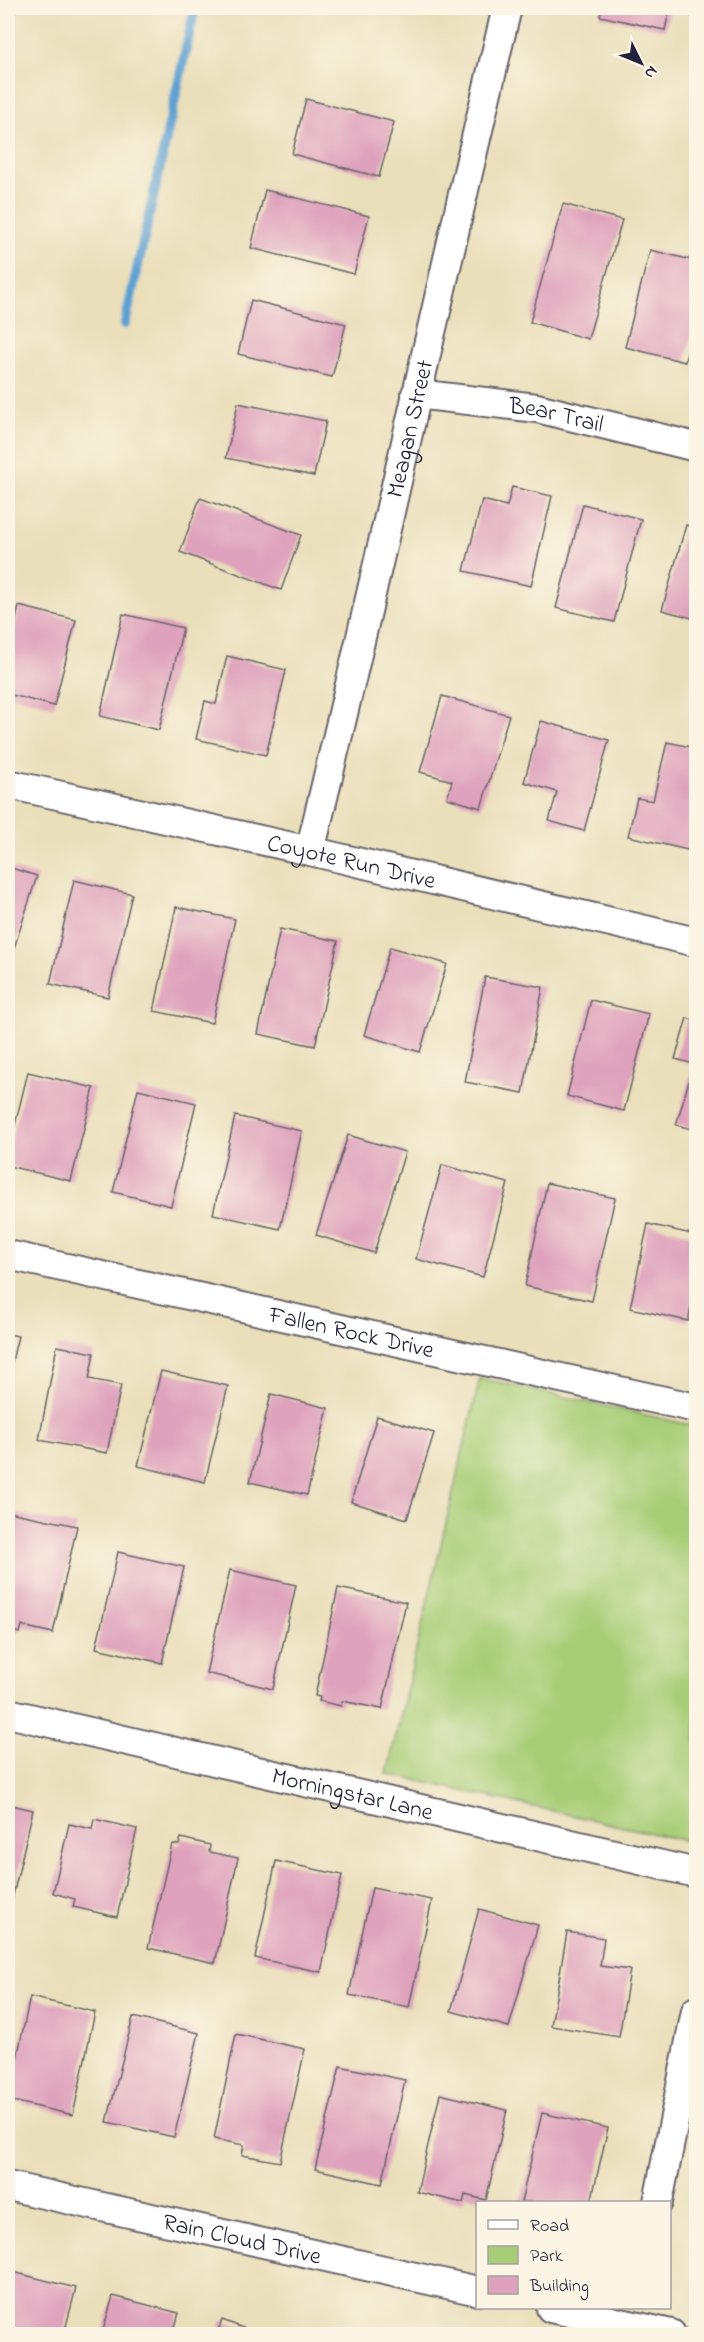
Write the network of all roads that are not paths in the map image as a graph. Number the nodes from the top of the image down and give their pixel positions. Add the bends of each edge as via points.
1 (507, 8) edge
2 (416, 394) junction
3 (696, 447) edge
4 (8, 784) edge
5 (310, 851) junction
6 (696, 942) edge
7 (8, 1255) edge
8 (696, 1408) edge
9 (8, 1713) edge
10 (696, 1874) edge
11 (696, 2011) edge
12 (8, 2186) edge
13 (658, 2201) edge
14 (476, 2291) edge
15 (568, 2309) edge
16 (635, 2317) edge
17 (671, 2334) edge

1 - 2 street, Meagan Street
2 - 3 street, Bear Trail via 537,408
2 - 5 street, Meagan Street via 360,650
4 - 5 street, Coyote Run Drive
5 - 6 street, Coyote Run Drive
7 - 8 street, Fallen Rock Drive
9 - 10 street, Morningstar Lane
11 - 13 street
12 - 14 street, Rain Cloud Drive
15 - 16 street
16 - 17 street

